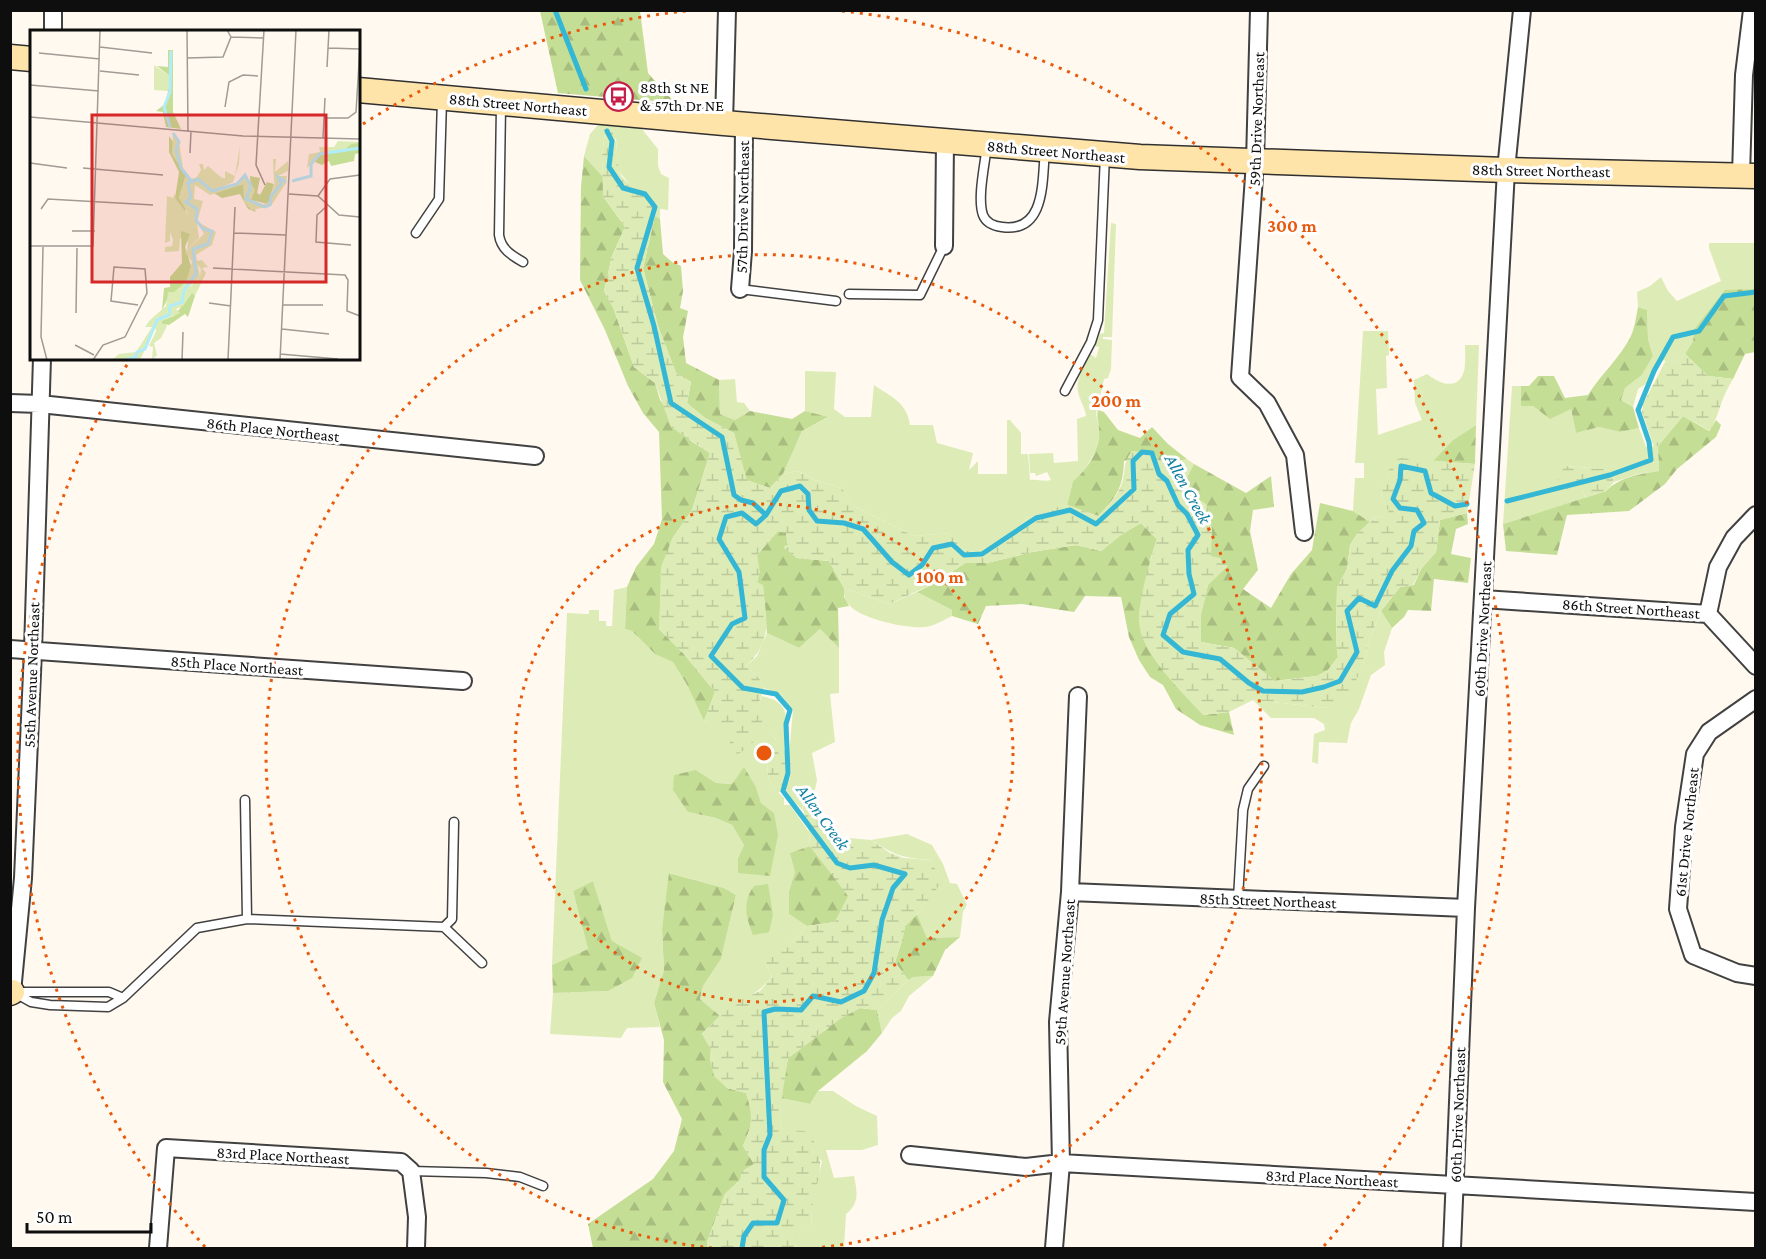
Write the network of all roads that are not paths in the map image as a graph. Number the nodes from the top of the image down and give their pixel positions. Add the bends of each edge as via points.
1 (53, 10) edge
2 (728, 10) edge
3 (1260, 10) edge
4 (1522, 10) edge
5 (1753, 17) edge
6 (53, 30) edge
7 (10, 57) edge
8 (30, 59) edge
9 (360, 90) edge
10 (442, 97) junction
11 (501, 103) junction
12 (734, 124) junction
13 (945, 141) junction
14 (987, 145) junction
15 (1045, 150) junction
16 (1105, 155) junction
17 (1255, 162) junction
18 (1506, 170) junction
19 (1748, 175) edge
20 (416, 233) dead end
21 (944, 246) joint
22 (523, 262) dead end
23 (740, 289) joint
24 (849, 294) dead end
25 (836, 301) dead end
26 (42, 360) edge
27 (1065, 391) dead end
28 (10, 403) edge
29 (40, 404) junction
30 (535, 456) dead end
31 (1755, 515) edge
32 (1304, 532) dead end
33 (1483, 599) junction
34 (1708, 614) junction
35 (10, 649) edge
36 (33, 650) junction
37 (1755, 666) edge
38 (463, 681) dead end
39 (1078, 696) dead end
40 (1755, 699) edge
41 (1264, 766) dead end
42 (245, 800) dead end
43 (454, 822) dead end
44 (17, 878) edge
45 (1070, 892) junction
46 (1238, 899) junction
47 (1466, 908) junction
48 (247, 918) junction
49 (444, 927) junction
50 (482, 963) dead end
51 (1755, 976) edge
52 (11, 992) edge
53 (123, 998) junction
54 (910, 1155) dead end
55 (1061, 1163) junction
56 (406, 1167) junction
57 (1454, 1184) junction
58 (543, 1186) dead end
59 (1755, 1202) edge
60 (158, 1248) edge
61 (416, 1248) edge
62 (1054, 1248) edge
63 (1452, 1248) edge

1 - 6 street
2 - 12 street, 57th Drive Northeast
3 - 17 street, 59th Drive Northeast
4 - 18 street, 60th Drive Northeast
5 - 19 street via 1744,75
7 - 8 main road
9 - 10 main road, 88th Street Northeast
10 - 11 main road, 88th Street Northeast
10 - 20 lane via 439,199
11 - 12 main road, 88th Street Northeast
11 - 22 lane via 499,235 510,254
12 - 13 main road, 88th Street Northeast
12 - 23 street, 57th Drive Northeast via 743,251
13 - 14 main road, 88th Street Northeast
13 - 21 street
14 - 15 main road, 88th Street Northeast
14 - 15 lane via 984,217 994,226 1010,228 1031,219 1040,202
15 - 16 main road, 88th Street Northeast
16 - 17 main road, 88th Street Northeast
16 - 27 lane via 1098,320
17 - 18 main road, 88th Street Northeast
17 - 32 street, 59th Drive Northeast via 1240,377 1267,403 1295,455
18 - 19 main road, 88th Street Northeast
18 - 33 street, 60th Drive Northeast
21 - 24 lane via 920,295
23 - 25 lane
26 - 29 street, 55th Avenue Northeast
28 - 29 street, 86th Place Northeast
29 - 30 street, 86th Place Northeast
29 - 36 street, 55th Avenue Northeast
31 - 34 street via 1734,538 1718,567
33 - 34 street, 86th Street Northeast
33 - 47 street, 60th Drive Northeast
34 - 37 street, 86th Street Northeast
35 - 36 street, 85th Place Northeast
36 - 38 street, 85th Place Northeast
36 - 44 street, 55th Avenue Northeast
39 - 45 street, 59th Avenue Northeast
40 - 51 street, 61st Drive Northeast via 1709,732 1695,754 1678,909 1693,955
41 - 46 lane via 1248,789 1243,810
42 - 48 lane
43 - 49 lane via 452,919
44 - 52 street, 55th Avenue Northeast
45 - 46 street, 85th Street Northeast
45 - 55 street, 59th Avenue Northeast via 1058,1022
46 - 47 street, 85th Street Northeast
47 - 57 street, 60th Drive Northeast
48 - 49 lane
48 - 53 lane via 197,928
49 - 50 lane
52 - 53 lane via 109,992
52 - 53 lane via 31,1002 50,1005 108,1006
54 - 55 street, 83rd Place Northeast via 1026,1167
55 - 57 street, 83rd Place Northeast
55 - 62 street, 59th Avenue Northeast
56 - 58 lane via 520,1177
56 - 60 street, 83rd Place Northeast via 166,1148
56 - 61 street via 417,1217
57 - 59 street, 83rd Place Northeast
57 - 63 street, 60th Drive Northeast

